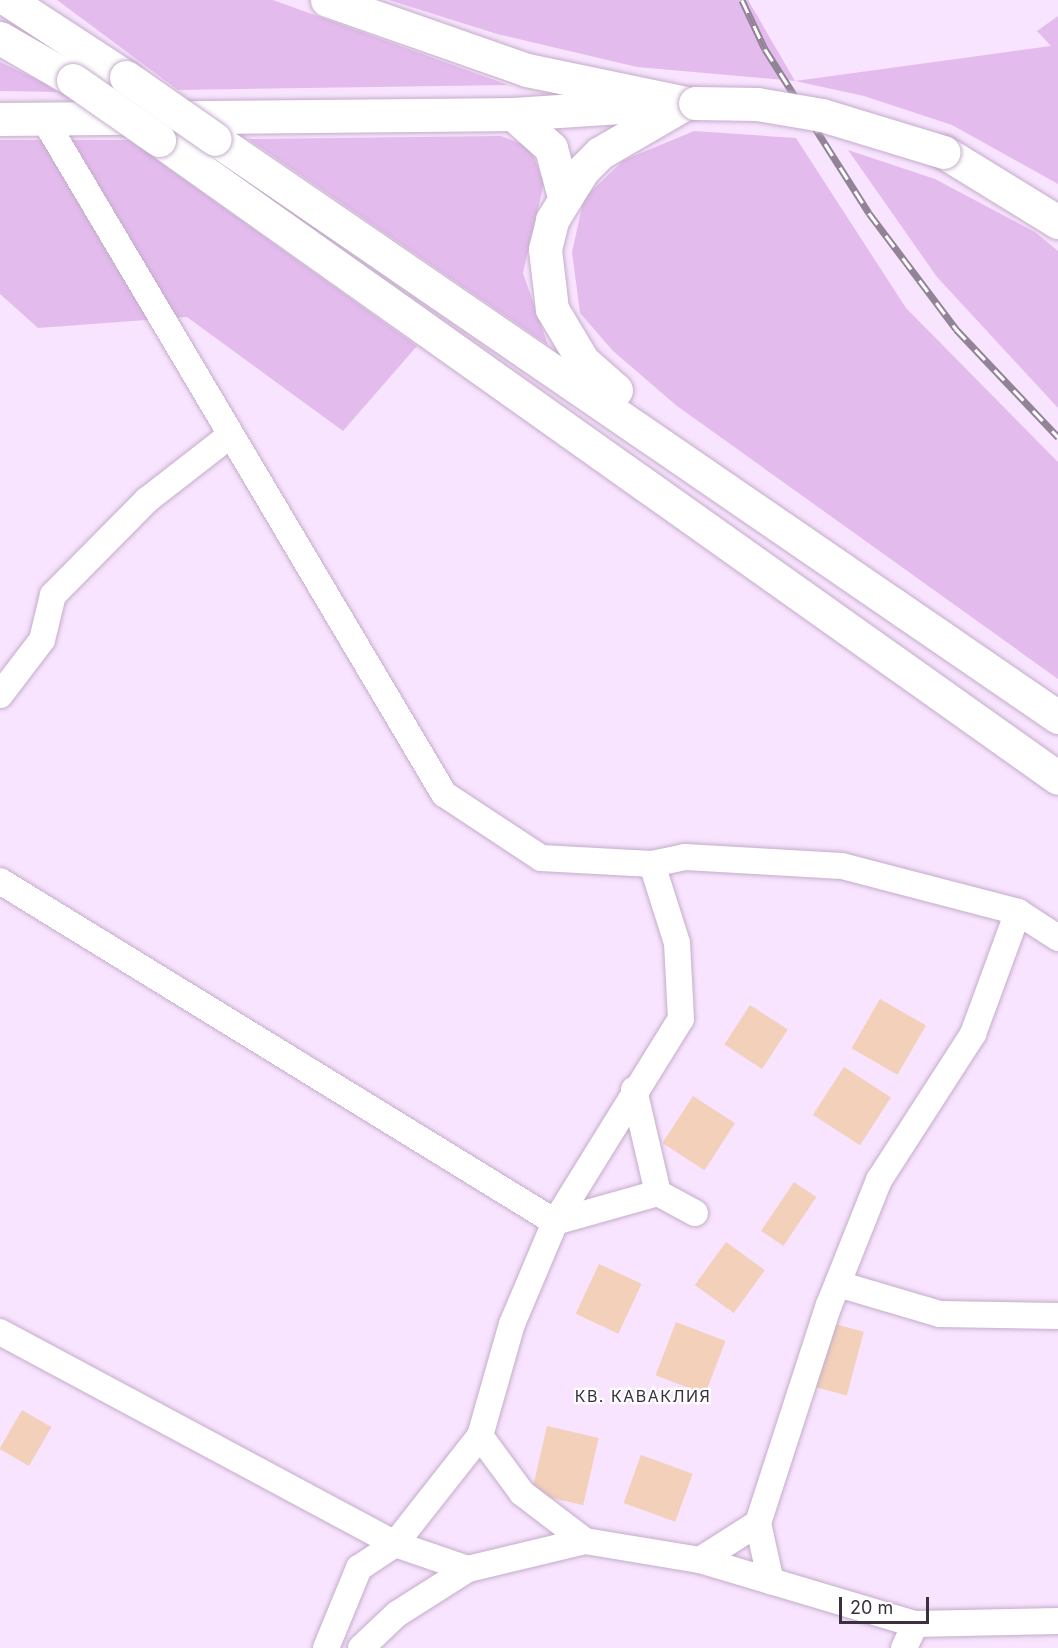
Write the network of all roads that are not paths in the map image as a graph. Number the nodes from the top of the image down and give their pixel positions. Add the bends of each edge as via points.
1 (8, 0) edge
2 (327, 0) edge
3 (0, 38) edge
4 (691, 103) junction
5 (513, 114) junction
6 (0, 119) edge
7 (44, 119) junction
8 (564, 197) junction
9 (1058, 222) edge
10 (228, 437) junction
11 (721, 482) junction
12 (0, 695) edge
13 (1058, 717) edge
14 (1058, 778) edge
15 (652, 864) junction
16 (0, 881) edge
17 (1018, 912) junction
18 (1058, 938) edge
19 (634, 1090) junction
20 (658, 1193) junction
21 (695, 1213) dead end
22 (555, 1222) junction
23 (838, 1284) junction
24 (1058, 1316) edge
25 (0, 1332) edge
26 (480, 1436) junction
27 (758, 1523) junction
28 (585, 1541) junction
29 (395, 1544) junction
30 (700, 1560) junction
31 (468, 1569) junction
32 (771, 1582) junction
33 (1058, 1622) edge
34 (915, 1624) junction
35 (326, 1648) edge
36 (361, 1648) edge
37 (904, 1648) edge

1 - 11 main road, bridge
2 - 4 main road via 527,70
3 - 14 main road, bridge via 74,80
4 - 5 main road
4 - 8 main road via 600,153
4 - 9 main road, bridge via 757,104 822,116 944,152
5 - 7 main road
5 - 8 main road via 551,148
6 - 7 main road
7 - 10 street
8 - 11 main road via 545,249 552,309 564,334 583,361
10 - 12 street via 147,500 53,595 42,640
10 - 15 street via 444,794 541,858
11 - 13 main road
15 - 17 street via 685,857 842,866
15 - 19 street via 677,943 681,1019
16 - 22 street
17 - 18 street
17 - 23 street via 973,1034 879,1180
19 - 20 street
19 - 22 street
20 - 21 street
20 - 22 street
22 - 26 street via 512,1324
23 - 24 street via 940,1314
23 - 27 street
25 - 29 street
26 - 28 street via 522,1493
26 - 29 street
27 - 30 street
27 - 32 street
28 - 30 street
28 - 31 street
29 - 31 street
29 - 35 street via 359,1568
30 - 32 street
31 - 36 street via 397,1614
32 - 34 street
33 - 34 street
34 - 37 street

